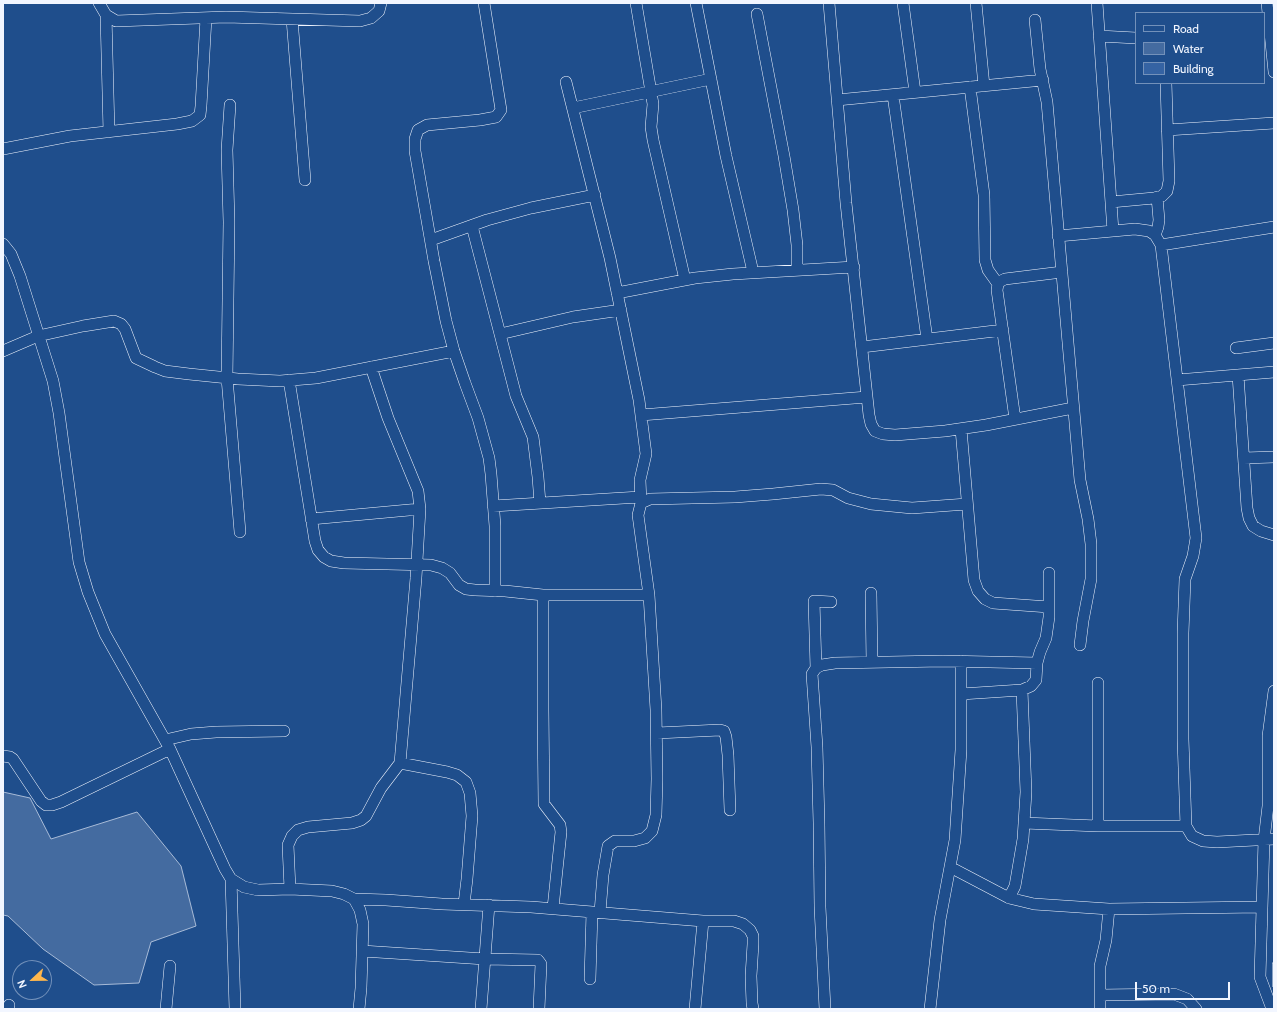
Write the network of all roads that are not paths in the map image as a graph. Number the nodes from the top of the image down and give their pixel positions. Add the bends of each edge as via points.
1 (99, 3) edge
2 (381, 3) edge
3 (484, 3) edge
4 (636, 3) edge
5 (696, 3) edge
6 (829, 3) edge
7 (904, 3) edge
8 (976, 3) edge
9 (1097, 3) edge
10 (1267, 3) edge
11 (757, 14) dead end
12 (106, 15) junction
13 (206, 18) junction
14 (292, 19) junction
15 (1035, 20) dead end
16 (1099, 36) junction
17 (1135, 38) edge
18 (1267, 43) edge
19 (1274, 72) edge
20 (711, 79) junction
21 (1043, 80) junction
22 (566, 82) dead end
23 (1166, 84) edge
24 (984, 86) junction
25 (970, 87) junction
26 (651, 91) junction
27 (915, 92) junction
28 (893, 95) junction
29 (837, 100) junction
30 (230, 105) dead end
31 (573, 108) junction
32 (1274, 123) edge
33 (1167, 130) junction
34 (109, 132) junction
35 (3, 149) edge
36 (305, 180) dead end
37 (595, 195) junction
38 (1158, 197) junction
39 (1111, 202) junction
40 (472, 226) junction
41 (1274, 226) edge
42 (1113, 231) junction
43 (1155, 235) junction
44 (1058, 236) junction
45 (431, 240) junction
46 (3, 244) edge
47 (1161, 245) junction
48 (854, 267) junction
49 (797, 270) junction
50 (753, 272) junction
51 (1062, 272) junction
52 (685, 280) junction
53 (998, 284) junction
54 (617, 293) junction
55 (621, 310) junction
56 (1003, 330) junction
57 (500, 334) junction
58 (38, 336) junction
59 (927, 339) junction
60 (1274, 343) edge
61 (862, 347) junction
62 (1236, 348) dead end
63 (3, 351) edge
64 (454, 351) junction
65 (371, 367) junction
66 (1274, 372) edge
67 (1238, 375) junction
68 (227, 378) junction
69 (289, 380) junction
70 (1177, 380) junction
71 (867, 397) junction
72 (1073, 408) junction
73 (641, 415) junction
74 (1015, 418) junction
75 (961, 429) junction
76 (1274, 457) edge
77 (1244, 458) junction
78 (640, 500) junction
79 (540, 503) junction
80 (967, 504) junction
81 (493, 506) junction
82 (420, 509) junction
83 (311, 519) junction
84 (240, 532) dead end
85 (1274, 535) edge
86 (417, 564) junction
87 (1049, 573) dead end
88 (495, 591) junction
89 (871, 593) dead end
90 (543, 595) junction
91 (649, 595) junction
92 (831, 602) dead end
93 (1049, 607) junction
94 (1080, 646) dead end
95 (961, 661) junction
96 (872, 662) junction
97 (1038, 663) junction
98 (816, 668) junction
99 (1098, 683) dead end
100 (1022, 690) junction
101 (1274, 691) edge
102 (961, 694) junction
103 (284, 731) dead end
104 (657, 734) junction
105 (168, 744) junction
106 (3, 756) edge
107 (400, 763) junction
108 (730, 810) dead end
109 (1024, 823) junction
110 (1098, 826) junction
111 (1186, 826) junction
112 (1269, 840) edge
113 (950, 867) junction
114 (231, 879) junction
115 (290, 889) junction
116 (1010, 898) junction
117 (354, 899) junction
118 (464, 904) junction
119 (488, 905) junction
120 (1262, 907) junction
121 (553, 908) junction
122 (1109, 909) junction
123 (596, 912) junction
124 (703, 921) junction
125 (362, 951) junction
126 (485, 959) junction
127 (170, 966) dead end
128 (590, 979) dead end
129 (1100, 995) junction
130 (166, 1009) edge
131 (235, 1009) edge
132 (359, 1009) edge
133 (481, 1009) edge
134 (539, 1009) edge
135 (695, 1009) edge
136 (753, 1009) edge
137 (825, 1009) edge
138 (930, 1009) edge
139 (1100, 1009) edge
140 (1196, 1009) edge
141 (1272, 1009) edge

1 - 12 street
2 - 14 street via 379,11 371,18 360,21
3 - 45 street via 501,110 496,117 462,123 427,125 418,130 415,151
4 - 26 street
5 - 20 street
6 - 29 street
7 - 27 street
8 - 24 street
9 - 16 street
10 - 18 street
11 - 49 street via 793,210
12 - 13 street via 116,20 132,21
12 - 34 street
13 - 14 street
13 - 34 street via 200,115 192,121 177,124
14 - 36 street
15 - 21 street
16 - 17 street
16 - 39 street
18 - 19 street
20 - 26 street
20 - 50 street
21 - 24 street
21 - 44 street
22 - 31 street
23 - 33 street
24 - 25 street
25 - 27 street
25 - 53 street via 984,196 985,260 988,270
26 - 31 street
26 - 52 street via 653,140
27 - 28 street
28 - 29 street
28 - 59 street
29 - 48 street
30 - 68 street via 227,150
31 - 37 street
32 - 33 street
33 - 38 street via 1169,181 1167,191
34 - 35 street via 70,136
37 - 40 street via 531,208
37 - 54 street
38 - 39 street
38 - 43 street via 1159,220
39 - 42 street
40 - 45 street
40 - 57 street
41 - 47 street
42 - 43 street via 1135,229 1149,231
42 - 44 street
43 - 47 street
44 - 51 street
45 - 64 street
46 - 58 street via 11,254 20,276
47 - 70 street
48 - 49 street
48 - 61 street
49 - 50 street
50 - 52 street
51 - 53 street via 1005,279
51 - 72 street
52 - 54 street
53 - 56 street
54 - 55 street
55 - 57 street via 567,318
55 - 73 street
56 - 59 street
56 - 74 street
57 - 79 street via 516,396 533,437
58 - 63 street
58 - 68 street via 114,321 121,324 124,329 136,358 147,364 165,371
58 - 105 street via 53,381 79,562 88,592 105,634
59 - 61 street
60 - 62 street
61 - 71 street
64 - 65 street
64 - 81 street via 478,418 491,474
65 - 69 street via 316,378
65 - 82 street via 388,418 418,491
66 - 67 street
67 - 70 street
67 - 77 street
68 - 69 street
68 - 84 street
69 - 83 street
70 - 111 street via 1196,538 1194,556 1186,579 1183,677
71 - 73 street
71 - 75 street via 871,424 875,431 883,434 915,434
72 - 74 street
72 - 94 street via 1080,480 1091,544 1091,579
73 - 78 street via 646,454 640,480
74 - 75 street
75 - 80 street
76 - 77 street
77 - 85 street via 1249,518 1253,526 1260,531
78 - 79 street
78 - 80 street via 766,495 821,489 833,490 854,500 871,504 912,508
78 - 91 street via 638,515
79 - 81 street
80 - 93 street via 974,580 978,591 993,603
81 - 88 street
82 - 83 street
82 - 86 street
83 - 86 street via 318,550 331,561 344,564
86 - 88 street via 442,568 466,589
86 - 107 street
87 - 93 street
88 - 90 street
89 - 96 street
90 - 91 street
90 - 121 street via 544,804 560,825 561,832
91 - 104 street
92 - 98 street via 814,601
93 - 97 street via 1048,628
95 - 96 street
95 - 97 street
95 - 102 street
96 - 98 street via 835,663
97 - 100 street via 1036,680
98 - 137 street via 812,674 812,682 817,747
99 - 110 street
100 - 102 street
100 - 109 street via 1026,792
101 - 112 street via 1268,736
102 - 113 street via 955,840
103 - 105 street via 191,734
104 - 108 street via 724,731 728,755
104 - 123 street via 656,815 652,831 644,838 615,841 608,846
105 - 106 street via 52,805 46,805 41,801 13,759
105 - 114 street
107 - 115 street via 381,788 369,812 361,820 308,827 298,830 292,836 288,845
107 - 118 street via 447,772 457,775 466,782 470,793 472,816
109 - 110 street
109 - 116 street via 1021,857
110 - 111 street
111 - 112 street via 1192,836 1203,841
112 - 120 street
113 - 116 street
113 - 138 street via 939,926
114 - 115 street via 244,887 258,890
114 - 131 street
115 - 117 street via 332,891
116 - 122 street via 1034,904
117 - 118 street
117 - 125 street via 363,924
118 - 119 street
119 - 121 street
119 - 126 street
120 - 122 street
120 - 141 street via 1260,977
121 - 123 street
122 - 129 street via 1100,966
123 - 124 street
123 - 128 street
124 - 135 street
124 - 136 street via 734,921 750,930 753,944
125 - 126 street
125 - 132 street
126 - 133 street
126 - 134 street via 538,960 541,964
127 - 130 street
129 - 139 street
129 - 140 street via 1174,994 1187,998

